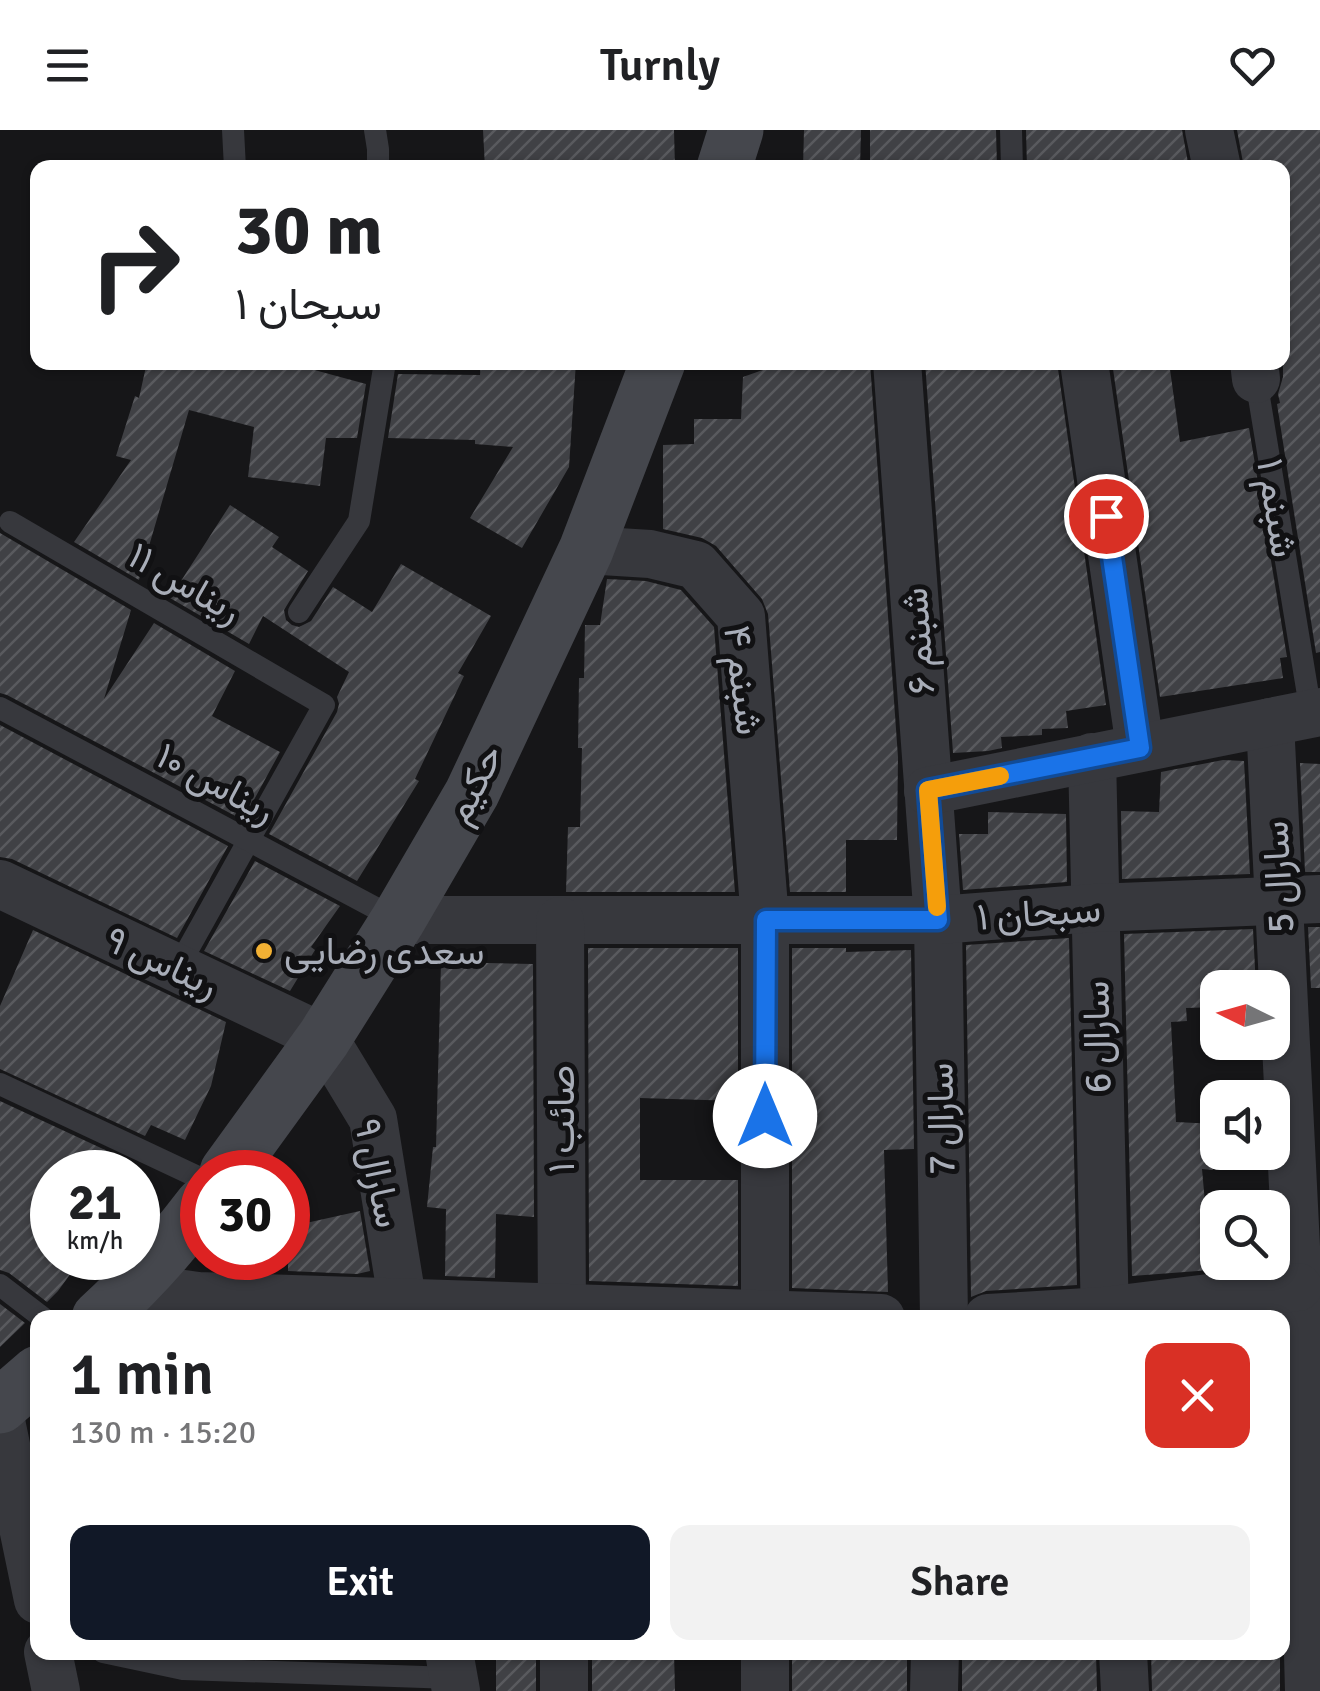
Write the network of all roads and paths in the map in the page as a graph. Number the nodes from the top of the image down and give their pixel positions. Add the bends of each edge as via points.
1 (233, 130) edge
2 (375, 130) edge
3 (736, 130) edge
4 (1011, 130) edge
5 (1209, 130) edge
6 (235, 160) edge
7 (377, 160) edge
8 (727, 160) edge
9 (1012, 160) edge
10 (1215, 160) edge
11 (385, 370) edge
12 (655, 370) edge
13 (898, 370) edge
14 (1085, 370) edge
15 (1255, 371) edge
16 (10, 522) dead end
17 (586, 550) junction
18 (299, 612) dead end
19 (0, 708) edge
20 (1300, 716) edge
21 (1140, 748) junction
22 (1092, 757) junction
23 (928, 790) junction
24 (248, 840) junction
25 (0, 884) edge
26 (1300, 901) edge
27 (1094, 908) junction
28 (398, 920) junction
29 (560, 920) junction
30 (766, 920) junction
31 (938, 920) junction
32 (177, 968) junction
33 (324, 1038) junction
34 (0, 1084) edge
35 (242, 1150) edge
36 (180, 1169) edge
37 (1306, 1178) edge
38 (180, 1233) edge
39 (0, 1285) edge
40 (1298, 1287) junction
41 (116, 1302) edge
42 (198, 1307) edge
43 (33, 1310) edge
44 (352, 1310) edge
45 (404, 1310) edge
46 (562, 1310) edge
47 (765, 1310) edge
48 (944, 1310) edge
49 (1104, 1310) edge
50 (1133, 1310) edge
51 (30, 1380) edge
52 (0, 1406) edge
53 (0, 1416) edge
54 (1311, 1440) edge
55 (30, 1561) edge
56 (50, 1660) edge
57 (564, 1660) edge
58 (765, 1660) edge
59 (935, 1660) edge
60 (1124, 1660) edge
61 (183, 1661) edge
62 (453, 1674) edge
63 (56, 1691) edge
64 (564, 1691) edge
65 (765, 1691) edge
66 (934, 1691) edge
67 (1126, 1691) edge
68 (1309, 1691) edge

1 - 6 lane
2 - 7 lane
3 - 8 street
4 - 9 lane
5 - 10 street
11 - 18 lane via 360,522
12 - 17 street, حکیم
13 - 23 street, شبنم ۶
14 - 21 street
15 - 20 lane, شبنم ۱
16 - 24 lane, ریناس ۱۱ via 324,704
17 - 28 street, حکیم via 472,793
17 - 30 street, شبنم ۴ via 650,554 696,566 741,616
19 - 24 lane, ریناس ۱۰
20 - 21 street
20 - 26 street, سارال 5
21 - 22 street
22 - 23 street
22 - 27 street, سارال 6
23 - 31 street, شبنم ۶
24 - 28 lane, ریناس ۱۰
24 - 32 lane
25 - 32 street, ریناس ۹
26 - 27 street, سبحان ۱
26 - 37 street, سارال 5
27 - 31 street, سبحان ۱
27 - 49 street, سارال 6
28 - 29 street, سبحان ۱
28 - 33 street, حکیم
29 - 30 street, سبحان ۱
29 - 46 street, صائب ۱
30 - 31 street, سبحان ۱
30 - 47 street, شبنم ۴
31 - 48 street, سارال 7
32 - 33 street, ریناس ۹
33 - 35 street, حکیم
33 - 45 street, سارال ۹ via 373,1119
34 - 36 lane
37 - 40 street, سارال 5
38 - 41 street
39 - 43 lane
40 - 50 street
40 - 54 street, سارال 5
41 - 42 street
42 - 44 street
51 - 52 street
53 - 55 street
54 - 68 street, سارال 5
56 - 63 street
57 - 64 street
58 - 65 street
59 - 66 street
60 - 67 street
61 - 62 lane

